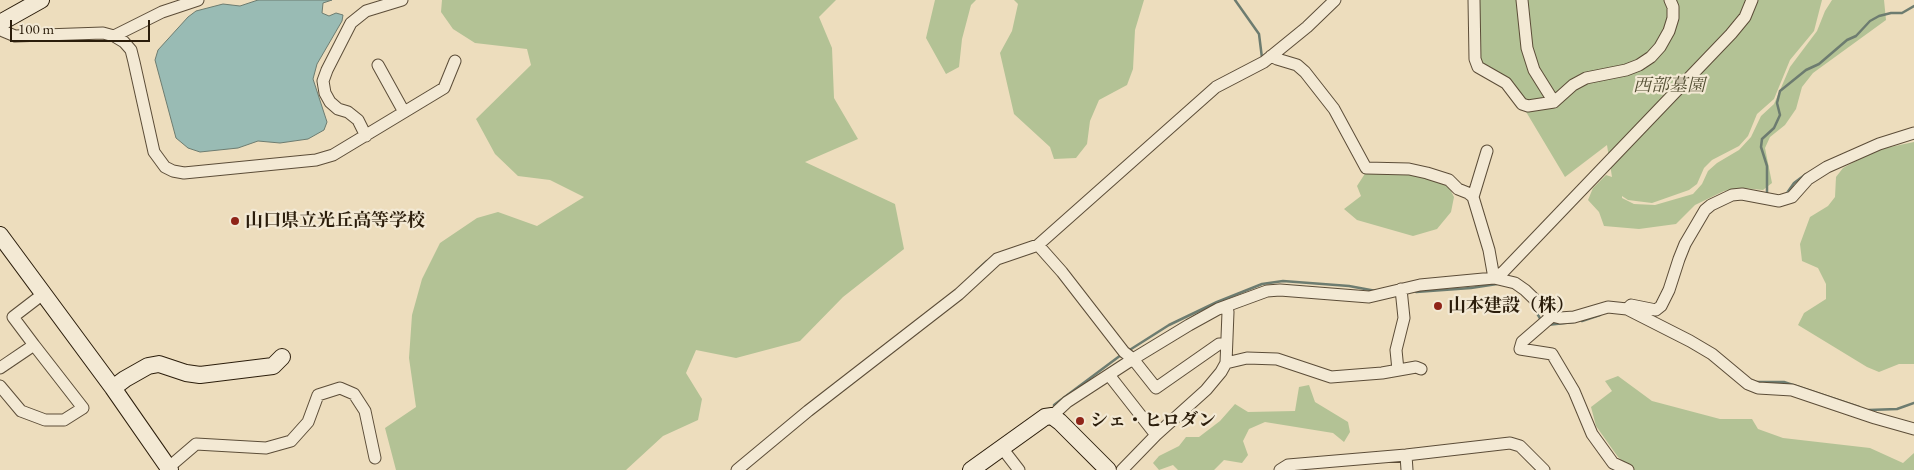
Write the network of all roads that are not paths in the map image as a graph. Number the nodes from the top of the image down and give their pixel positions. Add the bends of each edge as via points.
1 (41, 0) edge
2 (198, 0) edge
3 (402, 0) edge
4 (1335, 0) edge
5 (1474, 0) edge
6 (1522, 0) edge
7 (1670, 0) edge
8 (1752, 0) edge
9 (0, 25) edge
10 (114, 36) junction
11 (1271, 56) junction
12 (455, 61) dead end
13 (378, 65) dead end
14 (1554, 102) junction
15 (404, 112) junction
16 (1914, 133) edge
17 (366, 136) junction
18 (1487, 151) dead end
19 (1473, 197) junction
20 (0, 235) edge
21 (1038, 245) junction
22 (5, 252) edge
23 (1494, 278) junction
24 (1401, 289) junction
25 (43, 294) junction
26 (1226, 306) junction
27 (1627, 309) junction
28 (1552, 316) junction
29 (1226, 344) junction
30 (34, 345) junction
31 (282, 357) dead end
32 (1133, 359) junction
33 (1226, 363) junction
34 (0, 368) edge
35 (1421, 369) dead end
36 (1398, 370) junction
37 (1109, 375) junction
38 (0, 386) edge
39 (113, 388) junction
40 (1052, 416) junction
41 (1914, 429) edge
42 (1156, 434) junction
43 (1002, 448) junction
44 (1406, 455) junction
45 (375, 458) dead end
46 (1610, 466) edge
47 (169, 469) edge
48 (737, 470) edge
49 (972, 470) edge
50 (1019, 470) edge
51 (1108, 470) edge
52 (1122, 470) edge
53 (1280, 470) edge
54 (1407, 470) edge
55 (1544, 470) edge
56 (1628, 470) edge

1 - 9 street
2 - 10 street via 162,12
3 - 17 street via 366,11 354,20 323,81 330,102 358,120
4 - 11 street
5 - 14 street via 1475,59 1478,67 1506,83 1522,104
6 - 14 street via 1527,48 1534,70
7 - 14 street via 1673,18 1669,31 1651,56 1626,70 1586,78
8 - 23 street via 1745,17 1731,34
9 - 10 street via 3,31 15,36 103,33
10 - 17 street via 131,50 154,152 173,172 184,174 316,160 333,155
11 - 19 street via 1297,65 1305,72 1334,109 1366,168 1409,169 1427,173 1449,180
11 - 21 street via 1216,87
12 - 15 street via 444,88
13 - 15 street
15 - 17 street
16 - 27 street via 1879,144 1827,168 1808,178 1792,197 1779,201 1737,194 1710,205 1685,244 1661,306 1656,310 1631,305
18 - 19 street
19 - 23 street
20 - 22 street
21 - 32 street
21 - 48 street via 997,259 959,294
22 - 25 street
23 - 24 street
23 - 28 street via 1515,283
24 - 26 street via 1369,297 1267,291
24 - 36 street via 1404,318 1396,350
25 - 30 street via 13,317
25 - 39 street
26 - 29 street
26 - 32 street
27 - 28 street via 1608,307 1574,317
27 - 41 street via 1712,354 1748,384 1758,388 1792,390
28 - 46 street via 1522,342 1520,349 1552,354 1574,391
29 - 32 street via 1219,344 1156,388
29 - 33 street
30 - 34 street
30 - 38 street via 83,408 64,420 45,420 21,411
31 - 39 street via 273,366 200,375 158,364 148,366
32 - 37 street
33 - 36 street via 1247,358 1277,359 1331,377
33 - 42 street via 1206,390
35 - 36 street
37 - 40 street via 1067,402
37 - 42 street
39 - 47 street
40 - 43 street
40 - 51 street
42 - 52 street
43 - 49 street
43 - 50 street
44 - 53 street via 1288,465
44 - 54 street
44 - 55 street via 1510,443 1520,446
45 - 47 street via 366,410 354,394 340,388 318,395 308,422 291,441 266,448 196,444
46 - 56 street

